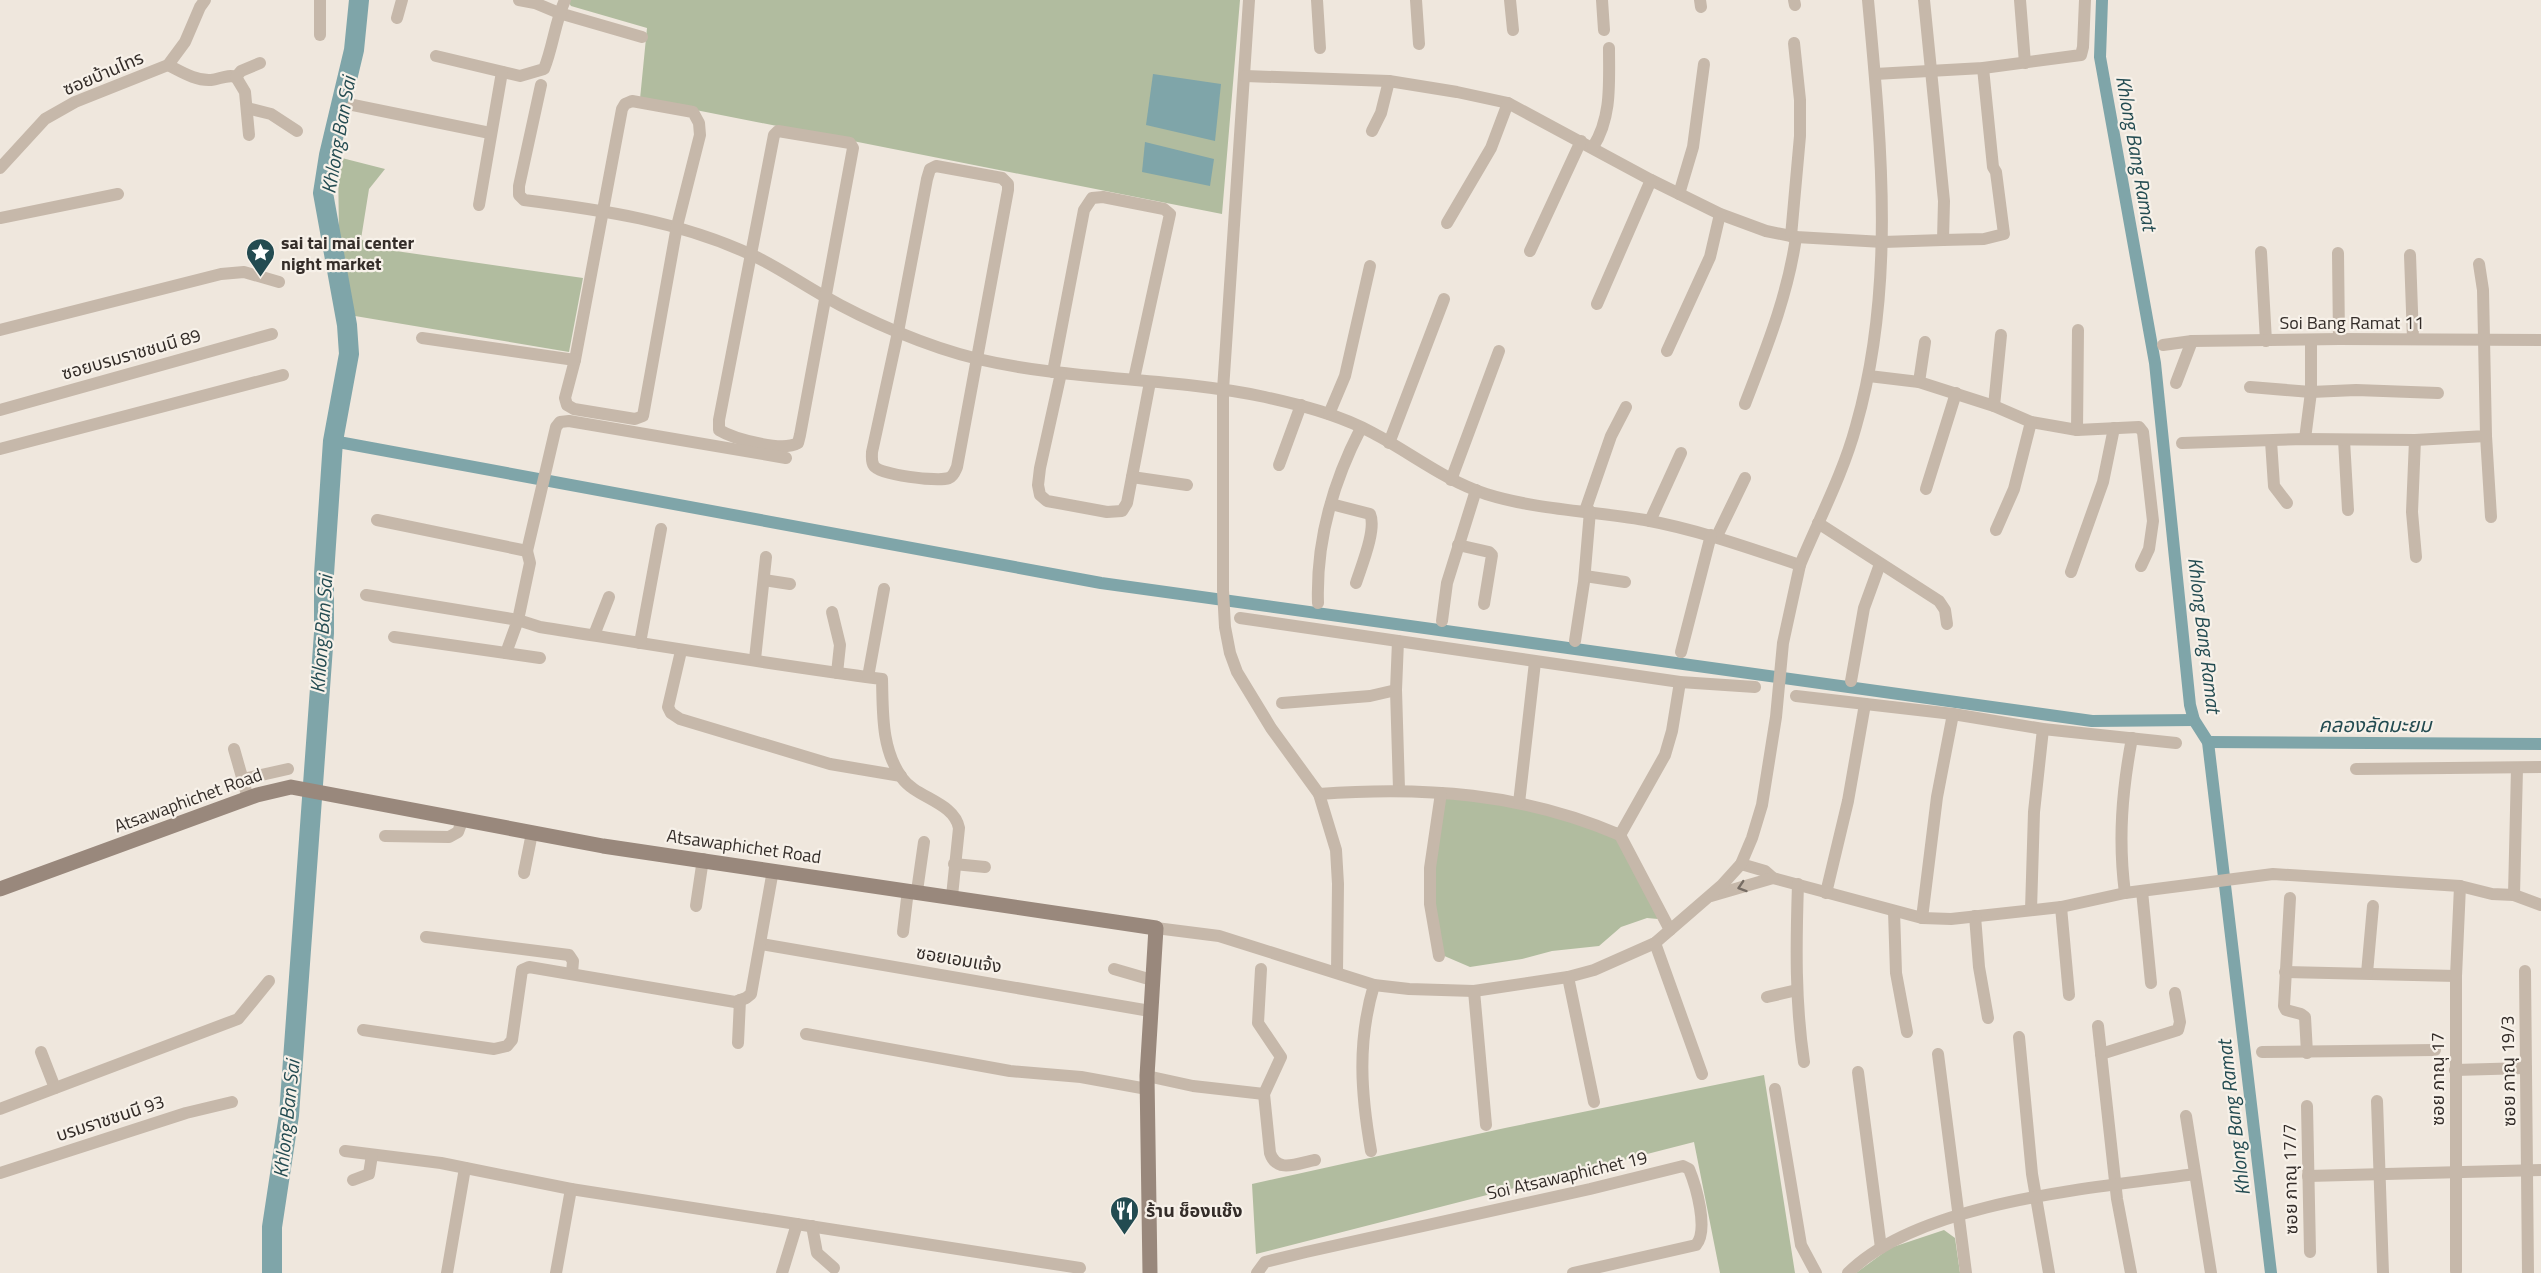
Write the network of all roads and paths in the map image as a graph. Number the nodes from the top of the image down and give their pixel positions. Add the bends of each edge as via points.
1 (205, 0) edge
2 (320, 0) edge
3 (402, 0) edge
4 (519, 0) edge
5 (565, 0) edge
6 (1250, 0) edge
7 (1317, 0) edge
8 (1416, 0) edge
9 (1510, 0) edge
10 (1602, 0) edge
11 (1868, 0) edge
12 (1924, 0) edge
13 (2020, 0) edge
14 (2085, 0) edge
15 (536, 1) edge
16 (552, 7) edge
17 (397, 18) dead end
18 (1513, 30) dead end
19 (1604, 30) dead end
20 (320, 35) dead end
21 (642, 37) dead end
22 (1794, 43) dead end
23 (1419, 44) dead end
24 (1320, 48) dead end
25 (1609, 48) dead end
26 (436, 56) dead end
27 (260, 63) dead end
28 (2025, 63) junction
29 (1704, 64) dead end
30 (168, 66) junction
31 (1983, 68) junction
32 (502, 72) junction
33 (1930, 72) junction
34 (1875, 75) junction
35 (1245, 76) junction
36 (236, 77) junction
37 (1389, 81) junction
38 (541, 85) dead end
39 (1508, 103) junction
40 (353, 105) dead end
41 (247, 108) junction
42 (297, 131) dead end
43 (1372, 131) dead end
44 (490, 133) junction
45 (249, 135) dead end
46 (1581, 141) junction
47 (1593, 147) junction
48 (0, 168) edge
49 (1651, 180) junction
50 (118, 194) dead end
51 (1679, 194) junction
52 (479, 205) dead end
53 (605, 210) junction
54 (1720, 214) junction
55 (0, 218) edge
56 (1448, 223) dead end
57 (677, 226) junction
58 (1794, 236) junction
59 (1943, 240) junction
60 (1883, 242) junction
61 (1530, 251) dead end
62 (2261, 252) dead end
63 (2338, 253) dead end
64 (753, 255) junction
65 (2410, 255) dead end
66 (2479, 264) dead end
67 (1371, 266) dead end
68 (279, 282) dead end
69 (825, 297) junction
70 (1444, 299) dead end
71 (1597, 304) dead end
72 (0, 330) edge
73 (2078, 330) dead end
74 (898, 332) junction
75 (272, 334) dead end
76 (2001, 335) dead end
77 (422, 338) dead end
78 (2339, 339) junction
79 (2413, 339) junction
80 (2311, 340) junction
81 (2541, 340) edge
82 (2192, 341) junction
83 (2266, 341) junction
84 (2485, 341) junction
85 (1925, 342) dead end
86 (2163, 345) dead end
87 (1498, 351) dead end
88 (1667, 351) dead end
89 (976, 358) junction
90 (575, 360) junction
91 (1057, 373) junction
92 (283, 375) dead end
93 (1869, 376) junction
94 (1134, 379) junction
95 (1150, 382) junction
96 (1919, 382) junction
97 (2176, 383) dead end
98 (2250, 387) dead end
99 (1223, 390) junction
100 (2311, 392) junction
101 (1956, 393) junction
102 (2438, 393) dead end
103 (1745, 404) dead end
104 (1301, 405) junction
105 (1994, 406) junction
106 (1626, 407) dead end
107 (0, 410) edge
108 (1329, 414) junction
109 (2031, 422) junction
110 (1361, 428) junction
111 (2114, 428) junction
112 (2077, 430) junction
113 (2486, 436) junction
114 (2305, 439) junction
115 (2344, 440) junction
116 (2415, 440) junction
117 (2271, 441) junction
118 (1389, 443) junction
119 (2182, 443) dead end
120 (0, 448) edge
121 (1681, 453) dead end
122 (786, 458) dead end
123 (1280, 465) dead end
124 (1132, 477) junction
125 (1745, 478) dead end
126 (1451, 480) junction
127 (1187, 485) dead end
128 (1926, 489) dead end
129 (1476, 490) junction
130 (2287, 503) dead end
131 (1331, 504) junction
132 (2348, 510) dead end
133 (1588, 511) junction
134 (2491, 517) dead end
135 (377, 520) dead end
136 (1650, 521) junction
137 (1818, 523) junction
138 (661, 529) dead end
139 (1996, 530) dead end
140 (1714, 536) junction
141 (1458, 545) junction
142 (527, 551) junction
143 (766, 557) dead end
144 (2416, 557) dead end
145 (1880, 564) junction
146 (1800, 565) junction
147 (2140, 566) dead end
148 (2071, 572) dead end
149 (1585, 576) junction
150 (764, 580) junction
151 (1626, 582) dead end
152 (1356, 583) dead end
153 (790, 584) dead end
154 (884, 589) dead end
155 (366, 595) dead end
156 (609, 597) dead end
157 (1318, 603) dead end
158 (1484, 604) dead end
159 (832, 612) dead end
160 (1240, 618) dead end
161 (518, 620) junction
162 (1442, 621) dead end
163 (1947, 624) dead end
164 (594, 635) junction
165 (394, 637) dead end
166 (1398, 641) junction
167 (1575, 641) dead end
168 (640, 643) junction
169 (681, 651) junction
170 (1681, 652) dead end
171 (506, 653) junction
172 (540, 658) dead end
173 (755, 659) junction
174 (1535, 662) junction
175 (837, 673) junction
176 (868, 677) junction
177 (1851, 681) dead end
178 (1680, 682) junction
179 (1755, 687) dead end
180 (1396, 690) junction
181 (1796, 696) dead end
182 (1282, 703) dead end
183 (1865, 704) junction
184 (1953, 714) junction
185 (2043, 729) junction
186 (2132, 738) junction
187 (2176, 743) dead end
188 (234, 749) dead end
189 (2541, 767) edge
190 (288, 768) dead end
191 (2517, 768) junction
192 (2356, 769) dead end
193 (901, 776) junction
194 (243, 779) junction
195 (1399, 789) junction
196 (1441, 793) junction
197 (1319, 794) junction
198 (248, 798) junction
199 (1519, 803) junction
200 (462, 821) junction
201 (532, 833) junction
202 (1620, 835) junction
203 (385, 836) dead end
204 (924, 842) dead end
205 (704, 860) junction
206 (954, 864) junction
207 (1741, 864) junction
208 (985, 867) dead end
209 (773, 870) junction
210 (524, 873) dead end
211 (1773, 878) junction
212 (1798, 884) junction
213 (2460, 886) junction
214 (0, 889) edge
215 (912, 890) junction
216 (2142, 891) junction
217 (1826, 893) junction
218 (2125, 893) junction
219 (2514, 895) junction
220 (952, 896) junction
221 (1710, 896) junction
222 (2289, 898) dead end
223 (2541, 905) edge
224 (696, 906) dead end
225 (2373, 906) dead end
226 (2061, 907) junction
227 (2031, 909) junction
228 (1894, 911) junction
229 (1975, 916) junction
230 (1922, 918) junction
231 (1156, 928) junction
232 (1671, 930) junction
233 (903, 932) dead end
234 (426, 937) dead end
235 (1655, 943) junction
236 (761, 944) junction
237 (1439, 956) dead end
238 (1114, 969) dead end
239 (1262, 969) dead end
240 (2525, 971) dead end
241 (1337, 972) junction
242 (2285, 972) junction
243 (572, 973) junction
244 (2367, 973) junction
245 (2456, 976) junction
246 (1568, 977) junction
247 (1152, 980) junction
248 (269, 981) dead end
249 (2151, 983) dead end
250 (1374, 985) junction
251 (1797, 990) junction
252 (1474, 991) junction
253 (2175, 993) dead end
254 (2069, 995) dead end
255 (1767, 998) dead end
256 (740, 1000) junction
257 (1150, 1011) junction
258 (1988, 1018) dead end
259 (2098, 1026) dead end
260 (363, 1030) dead end
261 (1907, 1032) dead end
262 (806, 1034) dead end
263 (2019, 1037) dead end
264 (738, 1043) dead end
265 (2435, 1050) dead end
266 (41, 1052) dead end
267 (2262, 1052) dead end
268 (2307, 1053) junction
269 (1938, 1054) dead end
270 (2101, 1054) junction
271 (1804, 1062) dead end
272 (2526, 1068) junction
273 (2455, 1070) junction
274 (1858, 1072) dead end
275 (1702, 1074) dead end
276 (1147, 1082) junction
277 (55, 1088) junction
278 (1775, 1089) dead end
279 (1264, 1094) junction
280 (2377, 1101) dead end
281 (232, 1102) dead end
282 (1594, 1102) dead end
283 (2307, 1106) dead end
284 (0, 1109) edge
285 (2187, 1116) dead end
286 (1486, 1125) dead end
287 (345, 1151) dead end
288 (1371, 1152) dead end
289 (372, 1155) junction
290 (1315, 1160) dead end
291 (465, 1168) junction
292 (2535, 1170) edge
293 (2456, 1171) junction
294 (0, 1173) edge
295 (2381, 1173) junction
296 (2195, 1174) junction
297 (2308, 1176) junction
298 (352, 1180) dead end
299 (2115, 1185) junction
300 (571, 1189) junction
301 (2036, 1198) junction
302 (1957, 1215) junction
303 (797, 1224) junction
304 (812, 1226) junction
305 (1881, 1248) junction
306 (2310, 1252) dead end
307 (834, 1268) dead end
308 (1080, 1268) dead end
309 (2456, 1272) edge
310 (447, 1273) edge
311 (556, 1273) edge
312 (782, 1273) edge
313 (1150, 1273) edge
314 (1257, 1273) edge
315 (1573, 1273) edge
316 (1816, 1273) edge
317 (1848, 1273) edge
318 (1966, 1273) edge
319 (2049, 1273) edge
320 (2131, 1273) edge
321 (2211, 1273) edge
322 (2383, 1273) edge
323 (2528, 1273) edge

1 - 30 street, ซอยบ้านไทร via 185,42
2 - 20 street
3 - 17 street
4 - 15 street
5 - 16 street
6 - 35 street
7 - 24 street
8 - 23 street
9 - 18 street
10 - 19 street
11 - 34 street
12 - 33 street
13 - 28 street
14 - 28 street via 2080,56
15 - 16 street
16 - 21 street
16 - 32 street via 549,56 544,69 520,76
22 - 58 street via 1800,136
25 - 47 street via 1610,101 1601,135
26 - 32 street
27 - 36 street via 241,70
28 - 31 street
29 - 51 street via 1693,147
30 - 36 street via 194,78
30 - 48 street, ซอยบ้านไทร via 75,102 45,119
31 - 33 street
31 - 59 street via 2004,234 1984,239
32 - 44 street
33 - 34 street
33 - 59 street via 1944,201
34 - 60 street
35 - 37 street
35 - 99 street
36 - 41 street via 245,92
37 - 39 street
37 - 43 street
38 - 53 street via 519,195 524,200
39 - 46 street
39 - 56 street via 1491,148
40 - 44 street
41 - 42 street via 271,114
41 - 45 street
44 - 52 street
46 - 47 street
46 - 61 street
47 - 49 street
49 - 51 street
49 - 71 street
50 - 55 street
51 - 54 street
53 - 57 street
53 - 57 street via 625,104 632,101 693,112 700,135
53 - 90 street
54 - 58 street via 1766,231
54 - 88 street via 1710,257
57 - 64 street
57 - 90 street via 643,416 624,418 567,405 565,398
58 - 60 street
58 - 103 street via 1791,275
59 - 60 street
60 - 93 street
62 - 83 street
63 - 78 street
64 - 69 street
64 - 69 street via 774,135 783,131 850,143 853,153
64 - 69 street via 719,430 738,439 792,446 798,443
65 - 79 street
66 - 84 street
67 - 108 street via 1346,376
68 - 72 street via 244,272 221,274
69 - 74 street
70 - 118 street
73 - 112 street
74 - 89 street
74 - 89 street via 872,452 875,468 887,473 935,480 954,475
74 - 89 street via 930,169 936,166 1002,178 1008,190
75 - 107 street, ซอยบรมราชชนนี 89
76 - 105 street
77 - 90 street
78 - 79 street, Soi Bang Ramat 11
78 - 80 street, Soi Bang Ramat 11
79 - 84 street, Soi Bang Ramat 11
80 - 83 street, Soi Bang Ramat 11
80 - 100 street
81 - 84 street, Soi Bang Ramat 11
82 - 83 street, Soi Bang Ramat 11
82 - 86 street, Soi Bang Ramat 11
82 - 97 street
84 - 113 street
85 - 96 street
87 - 126 street
89 - 91 street
91 - 94 street
91 - 94 street via 1084,210 1092,198 1103,197 1164,209 1170,214
91 - 124 street via 1040,468 1040,495 1047,501 1117,512 1126,503
92 - 120 street
93 - 96 street
93 - 137 street via 1856,427
94 - 95 street
95 - 99 street
95 - 124 street
96 - 101 street
98 - 100 street
99 - 104 street
99 - 197 street via 1223,590 1230,653 1271,728
100 - 102 street
100 - 114 street
101 - 105 street
101 - 128 street
104 - 108 street
104 - 123 street
105 - 109 street
106 - 133 street via 1611,436
108 - 110 street
109 - 112 street
109 - 139 street via 2014,489
110 - 118 street
110 - 131 street via 1345,460
111 - 112 street
111 - 147 street via 2139,428 2144,432 2153,521 2149,549
111 - 148 street via 2103,482
113 - 116 street
113 - 134 street
114 - 115 street
114 - 117 street
115 - 116 street
115 - 132 street
116 - 144 street via 2412,512
117 - 119 street
117 - 130 street via 2274,486
118 - 126 street
121 - 136 street
122 - 142 street via 560,422
124 - 127 street
125 - 140 street
126 - 129 street
129 - 133 street via 1527,503
129 - 141 street
131 - 152 street via 1362,511 1372,519
131 - 157 street via 1321,540
133 - 136 street
133 - 149 street
135 - 142 street
136 - 140 street
137 - 145 street
137 - 146 street
138 - 168 street
140 - 146 street
140 - 170 street
141 - 158 street via 1492,555
141 - 162 street
142 - 161 street via 530,563
143 - 150 street
145 - 163 street via 1939,601
145 - 177 street via 1863,608
146 - 207 street via 1783,642 1762,805
149 - 151 street
149 - 167 street
150 - 153 street
150 - 173 street
154 - 176 street
155 - 161 street
156 - 164 street
159 - 175 street via 840,645
160 - 166 street
161 - 164 street
161 - 171 street
164 - 168 street
165 - 171 street
166 - 174 street
166 - 180 street
168 - 169 street
169 - 173 street
169 - 193 street via 668,707 680,719 830,764
171 - 172 street
173 - 175 street
174 - 178 street
174 - 199 street
175 - 176 street
176 - 193 street via 882,679 887,747
178 - 179 street
178 - 202 street via 1665,755
180 - 182 street via 1370,696
180 - 195 street
181 - 183 street
183 - 184 street
183 - 217 street
184 - 185 street
184 - 230 street via 1937,797
185 - 186 street
185 - 227 street via 2034,812
186 - 187 street
186 - 218 street via 2121,820
188 - 194 street
189 - 191 street
190 - 194 street
191 - 192 street
191 - 219 street
193 - 206 street via 957,820
194 - 198 street
195 - 196 street
195 - 197 street
196 - 199 street
196 - 237 street via 1430,868 1430,904
197 - 241 street via 1336,850
198 - 200 street, Atsawaphichet Road via 291,787
198 - 214 street, Atsawaphichet Road
199 - 202 street via 1579,818
200 - 201 street, Atsawaphichet Road
200 - 203 street via 458,832 449,837
201 - 205 street, Atsawaphichet Road
201 - 210 street
202 - 232 street
204 - 215 street
205 - 209 street, Atsawaphichet Road
205 - 224 street
206 - 208 street
206 - 220 street
207 - 211 street
207 - 221 street
209 - 215 street, Atsawaphichet Road
209 - 236 street
211 - 212 street
211 -> 221 street
212 - 217 street
212 - 251 street
213 - 216 street via 2273,874
213 - 219 street
213 - 245 street, ซอย ภาณุ 17
215 - 220 street, Atsawaphichet Road
215 - 233 street
216 - 218 street
216 - 249 street
217 - 228 street
218 - 226 street
219 - 223 street
220 - 231 street, Atsawaphichet Road
221 - 232 street
222 - 242 street
225 - 244 street
226 - 227 street
226 - 254 street
227 - 229 street
228 - 230 street
228 - 261 street via 1896,974
229 - 230 street
229 - 258 street
231 - 241 street via 1237,941
231 - 247 street
232 - 235 street
234 - 243 street via 569,955
235 - 246 street
235 - 275 street
236 - 256 street via 751,993
236 - 257 street, ซอยเอมแจ้ง
238 - 247 street
239 - 279 street via 1258,1023 1281,1057
240 - 272 street, ซอย ภาณุ 19/3
241 - 250 street
242 - 244 street
242 - 268 street via 2284,1006 2306,1017
243 - 256 street
243 - 260 street via 541,967 522,970 512,1040 507,1046 494,1049
244 - 245 street
245 - 273 street, ซอย ภาณุ 17
246 - 252 street
246 - 282 street
247 - 257 street
248 - 277 street via 238,1019
250 - 252 street
250 - 288 street via 1361,1048 1364,1114
251 - 255 street
251 - 271 street
252 - 286 street
253 - 270 street via 2178,1030
256 - 264 street
257 - 276 street
259 - 270 street
262 - 276 street via 1016,1072
263 - 301 street
265 - 268 street
266 - 277 street
267 - 268 street
269 - 302 street
270 - 299 street
272 - 273 street
272 - 292 street, ซอย ภาณุ 19/3
273 - 293 street, ซอย ภาณุ 17
274 - 305 street
276 - 279 street
276 - 313 street
277 - 284 street
278 - 316 street via 1801,1245
279 - 290 street via 1273,1162 1285,1166
280 - 295 street
281 - 294 street, บรมราชชนนี 93
283 - 297 street, ซอย ภาณุ 17/7
285 - 296 street
287 - 289 street
289 - 291 street
289 - 298 street via 369,1174
291 - 300 street
291 - 310 street
292 - 293 street
292 - 323 street, ซอย ภาณุ 19/3
293 - 295 street
293 - 309 street, ซอย ภาณุ 17
295 - 297 street
295 - 322 street
296 - 299 street
296 - 321 street
297 - 306 street, ซอย ภาณุ 17/7
299 - 301 street
299 - 320 street
300 - 303 street
300 - 311 street
301 - 302 street
301 - 319 street
302 - 305 street
302 - 318 street
303 - 304 street
303 - 312 street
304 - 307 street via 817,1253
304 - 308 street
305 - 317 street
314 - 315 street, Soi Atsawaphichet 19 via 1265,1262 1306,1252 1683,1166 1689,1169 1702,1220 1696,1245

